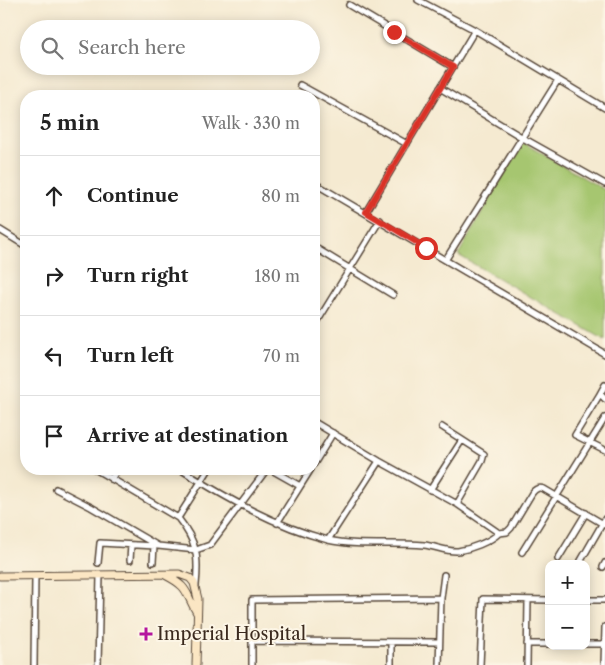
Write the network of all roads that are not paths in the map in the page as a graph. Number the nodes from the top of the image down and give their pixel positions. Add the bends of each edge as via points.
1 (418, 0) edge
2 (349, 5) dead end
3 (475, 30) junction
4 (453, 67) junction
5 (558, 80) junction
6 (300, 84) dead end
7 (440, 88) junction
8 (311, 90) edge
9 (320, 95) edge
10 (605, 108) edge
11 (523, 138) junction
12 (407, 144) junction
13 (605, 184) edge
14 (320, 185) edge
15 (366, 212) junction
16 (380, 220) junction
17 (0, 230) edge
18 (20, 242) edge
19 (320, 251) edge
20 (446, 259) junction
21 (350, 269) junction
22 (393, 295) dead end
23 (320, 317) edge
24 (605, 354) edge
25 (605, 384) edge
26 (600, 394) junction
27 (605, 399) edge
28 (605, 418) edge
29 (320, 425) edge
30 (442, 427) dead end
31 (333, 433) junction
32 (462, 440) junction
33 (590, 443) junction
34 (605, 450) edge
35 (320, 454) edge
36 (379, 461) junction
37 (104, 475) edge
38 (114, 475) edge
39 (190, 475) edge
40 (205, 475) edge
41 (263, 475) edge
42 (279, 475) edge
43 (307, 475) edge
44 (111, 479) junction
45 (201, 482) junction
46 (300, 486) junction
47 (56, 489) dead end
48 (430, 490) junction
49 (556, 496) junction
50 (241, 504) junction
51 (457, 504) junction
52 (586, 513) junction
53 (178, 518) junction
54 (278, 523) junction
55 (604, 523) edge
56 (499, 533) junction
57 (328, 540) junction
58 (131, 545) junction
59 (156, 546) junction
60 (196, 550) junction
61 (522, 552) dead end
62 (558, 559) dead end
63 (130, 560) dead end
64 (581, 560) edge
65 (153, 562) dead end
66 (98, 563) dead end
67 (162, 574) junction
68 (100, 575) junction
69 (444, 575) dead end
70 (0, 576) edge
71 (35, 576) junction
72 (196, 589) junction
73 (441, 598) junction
74 (528, 600) junction
75 (545, 600) edge
76 (590, 600) edge
77 (605, 600) edge
78 (197, 614) junction
79 (605, 627) edge
80 (252, 642) junction
81 (391, 642) junction
82 (438, 642) junction
83 (527, 644) junction
84 (545, 644) edge
85 (590, 644) edge
86 (605, 644) edge
87 (34, 665) edge
88 (98, 665) edge
89 (196, 665) edge
90 (252, 665) edge
91 (391, 665) edge
92 (439, 665) edge
93 (480, 665) edge
94 (527, 665) edge
95 (604, 665) edge

1 - 3 street
2 - 4 street
3 - 4 street
3 - 5 street
4 - 7 street
5 - 10 street
5 - 11 street
6 - 8 street
7 - 11 street
7 - 12 street
9 - 12 street
11 - 13 street
11 - 20 street
12 - 15 street
14 - 15 street
15 - 16 street
16 - 20 street
16 - 21 street
17 - 18 street
19 - 21 street
20 - 24 street
21 - 22 street
21 - 23 street
25 - 26 street
26 - 27 street
26 - 33 street via 575,435
28 - 33 street
29 - 31 street
30 - 32 street
31 - 35 street
31 - 36 street
32 - 48 street
32 - 51 street via 484,454
33 - 34 street
33 - 49 street
36 - 48 street
36 - 57 street
37 - 44 street
38 - 44 street
39 - 45 street
40 - 45 street
41 - 50 street
42 - 46 street
43 - 46 street
44 - 53 street
45 - 50 street
45 - 53 street
46 - 54 street
47 - 59 street
48 - 51 street
49 - 52 street
49 - 56 street via 544,489 535,489 511,528
49 - 61 street
50 - 54 street
50 - 60 street via 210,545
51 - 56 street
52 - 55 street
52 - 62 street
53 - 60 street
54 - 57 street
55 - 64 street
56 - 57 street via 474,546 452,551 425,545
58 - 59 street
58 - 63 street
58 - 66 street via 100,543
59 - 60 street
59 - 65 street
60 - 72 street
67 - 68 street
67 - 72 street via 185,575
67 - 78 street via 178,582 189,593
68 - 71 street
68 - 88 street
69 - 73 street
70 - 71 street
71 - 87 street
72 - 78 street
73 - 80 street via 252,600
73 - 82 street
74 - 75 street
74 - 83 street
74 - 93 street via 483,599
76 - 77 street
78 - 89 street
79 - 86 street
80 - 81 street
80 - 90 street
81 - 82 street
81 - 91 street
82 - 92 street
83 - 84 street
83 - 94 street
85 - 86 street
86 - 95 street

